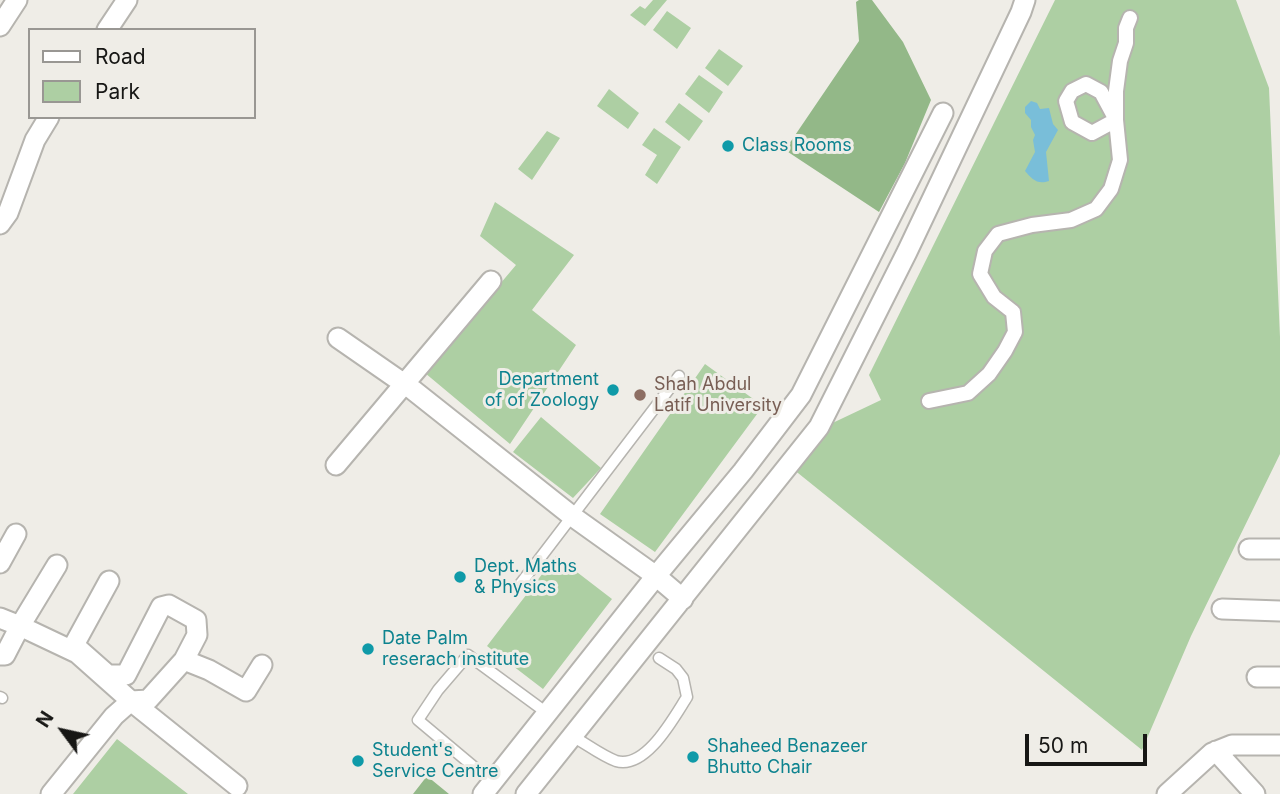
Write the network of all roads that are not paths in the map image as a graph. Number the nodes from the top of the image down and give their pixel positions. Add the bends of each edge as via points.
1 (17, 0) edge
2 (127, 0) edge
3 (1024, 0) edge
4 (1130, 18) dead end
5 (0, 26) edge
6 (108, 28) edge
7 (943, 113) dead end
8 (48, 119) edge
9 (0, 224) edge
10 (880, 238) junction
11 (907, 252) junction
12 (491, 281) dead end
13 (338, 338) dead end
14 (679, 376) dead end
15 (403, 383) junction
16 (929, 401) dead end
17 (336, 465) dead end
18 (572, 516) junction
19 (16, 534) dead end
20 (1249, 549) dead end
21 (1280, 550) edge
22 (0, 562) edge
23 (57, 565) dead end
24 (656, 576) junction
25 (109, 581) dead end
26 (518, 587) dead end
27 (683, 599) junction
28 (1222, 609) dead end
29 (1280, 611) edge
30 (0, 618) edge
31 (20, 626) junction
32 (0, 655) edge
33 (659, 658) dead end
34 (184, 660) junction
35 (262, 665) dead end
36 (1257, 677) dead end
37 (1280, 677) edge
38 (131, 701) junction
39 (547, 713) junction
40 (572, 736) junction
41 (1280, 745) edge
42 (1216, 751) junction
43 (237, 786) dead end
44 (488, 788) edge
45 (534, 790) edge
46 (51, 794) edge
47 (1167, 794) edge
48 (1255, 794) edge

1 - 5 street
2 - 6 street
3 - 11 street
4 - 16 street via 1116,91 1120,160 1111,189 1096,209 1070,220 998,234 985,251 980,274 994,297 1013,312 1015,331 989,374 968,393
7 - 10 street
8 - 9 street
10 - 11 street
10 - 24 street via 801,395
11 - 27 street via 819,427
12 - 15 street
13 - 15 street
14 - 18 lane
15 - 17 street
15 - 18 street
18 - 24 street
18 - 26 lane
19 - 22 street
20 - 21 street
23 - 31 street
24 - 27 street
24 - 39 street
25 - 34 street via 74,645 108,676 126,675 161,607 169,605 195,620 197,635
27 - 40 street
28 - 29 street
30 - 31 street
31 - 32 street via 5,655
31 - 38 street via 77,653
33 - 40 lane via 683,678 687,697 652,747 634,760 616,761
34 - 35 street via 246,691
34 - 38 street via 148,700
36 - 37 street
38 - 43 street
38 - 46 street
39 - 44 street
39 - 44 lane via 468,655 438,690 418,720
40 - 45 street
41 - 42 street via 1232,744
42 - 47 street
42 - 48 street

